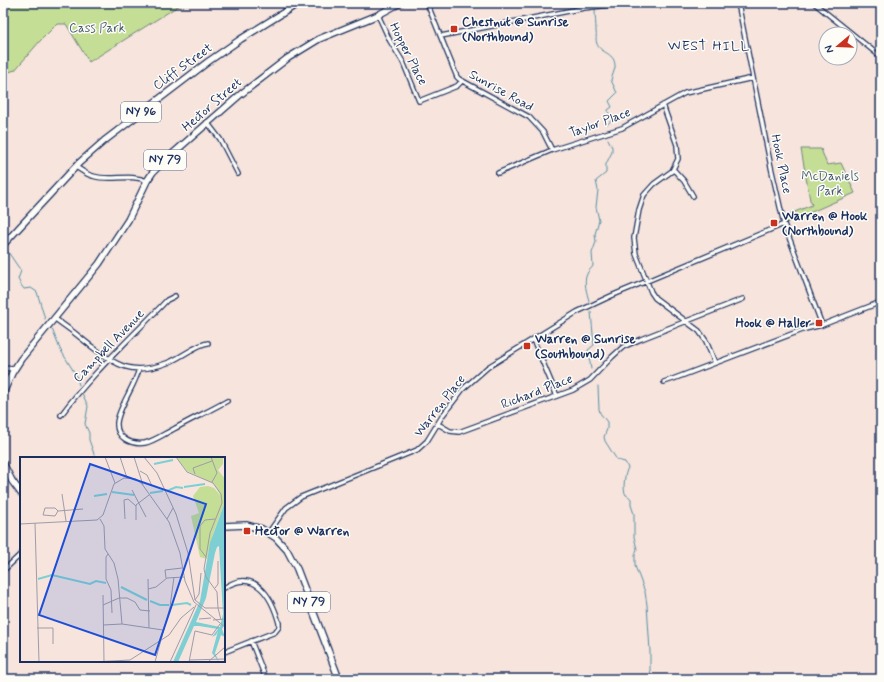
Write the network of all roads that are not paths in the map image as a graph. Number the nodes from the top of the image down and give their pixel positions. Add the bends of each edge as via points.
1 (299, 3) edge
2 (400, 3) edge
3 (427, 3) edge
4 (627, 3) edge
5 (738, 3) edge
6 (814, 3) edge
7 (378, 15) junction
8 (441, 36) junction
9 (881, 57) edge
10 (752, 78) junction
11 (462, 81) junction
12 (662, 105) junction
13 (208, 122) junction
14 (552, 150) junction
15 (76, 167) junction
16 (673, 169) junction
17 (498, 173) dead end
18 (238, 174) dead end
19 (147, 180) junction
20 (693, 196) dead end
21 (784, 224) junction
22 (3, 245) edge
23 (646, 281) junction
24 (175, 296) dead end
25 (743, 299) dead end
26 (881, 302) edge
27 (54, 318) junction
28 (686, 322) junction
29 (822, 325) junction
30 (533, 339) junction
31 (208, 343) dead end
32 (109, 359) junction
33 (715, 363) junction
34 (3, 368) edge
35 (14, 369) junction
36 (139, 369) junction
37 (664, 382) dead end
38 (3, 393) edge
39 (557, 396) junction
40 (227, 401) dead end
41 (61, 415) dead end
42 (438, 424) junction
43 (3, 463) edge
44 (20, 492) edge
45 (225, 526) edge
46 (269, 532) junction
47 (20, 555) edge
48 (3, 571) edge
49 (225, 587) edge
50 (251, 641) junction
51 (225, 652) edge
52 (266, 679) edge
53 (339, 679) edge

1 - 15 main road, Cliff Street / NY 96 via 209,61 104,140
2 - 7 main road, Hector Street / NY 79
3 - 8 street, Sunrise Road
4 - 8 street via 584,8
5 - 10 street, Hook Place
6 - 9 street
7 - 11 street, Hopper Place via 390,42 403,62 419,101 457,86
7 - 13 main road, Hector Street / NY 79 via 329,34 305,47 270,71
8 - 11 street, Sunrise Road via 457,77
10 - 12 street, Taylor Place via 692,90
10 - 21 street, Hook Place
11 - 14 street, Sunrise Road via 529,117 543,132
12 - 14 street, Taylor Place via 622,128
12 - 16 street via 678,148 678,159
13 - 18 street
13 - 19 main road, Hector Street / NY 79
14 - 17 street, Taylor Place
15 - 19 street via 93,177 132,177
15 - 22 main road, Cliff Street / NY 96
16 - 20 street
16 - 23 street via 650,188 640,204 634,244
19 - 27 main road, Hector Street / NY 79 via 116,240
21 - 23 street, Warren Place
21 - 29 street, Hook Place
23 - 28 street via 655,298
23 - 30 street, Warren Place via 590,305
24 - 32 street, Campbell Avenue via 167,300
25 - 28 street, Richard Place
26 - 29 street
27 - 32 street
27 - 35 main road, Hector Street / NY 79
28 - 33 street via 702,335
28 - 39 street, Richard Place via 623,348 587,382
29 - 33 street
30 - 39 street
30 - 42 street, Warren Place via 476,376
31 - 36 street via 168,363
32 - 36 street via 125,367
32 - 41 street, Campbell Avenue via 76,394
33 - 37 street
34 - 35 street
35 - 38 main road, Hector Street / NY 79
36 - 40 street via 117,422 118,431 129,442 152,440
39 - 42 street, Richard Place via 459,432 450,431
42 - 46 street, Warren Place via 427,441 414,452 293,502 280,514
43 - 44 main road
45 - 46 main road, NY 79 via 246,525
46 - 53 main road, NY 79 via 282,543 292,559
47 - 48 street
49 - 50 street via 235,582 248,581 259,586 268,597 278,620 278,627 274,632
50 - 51 street
50 - 52 street

